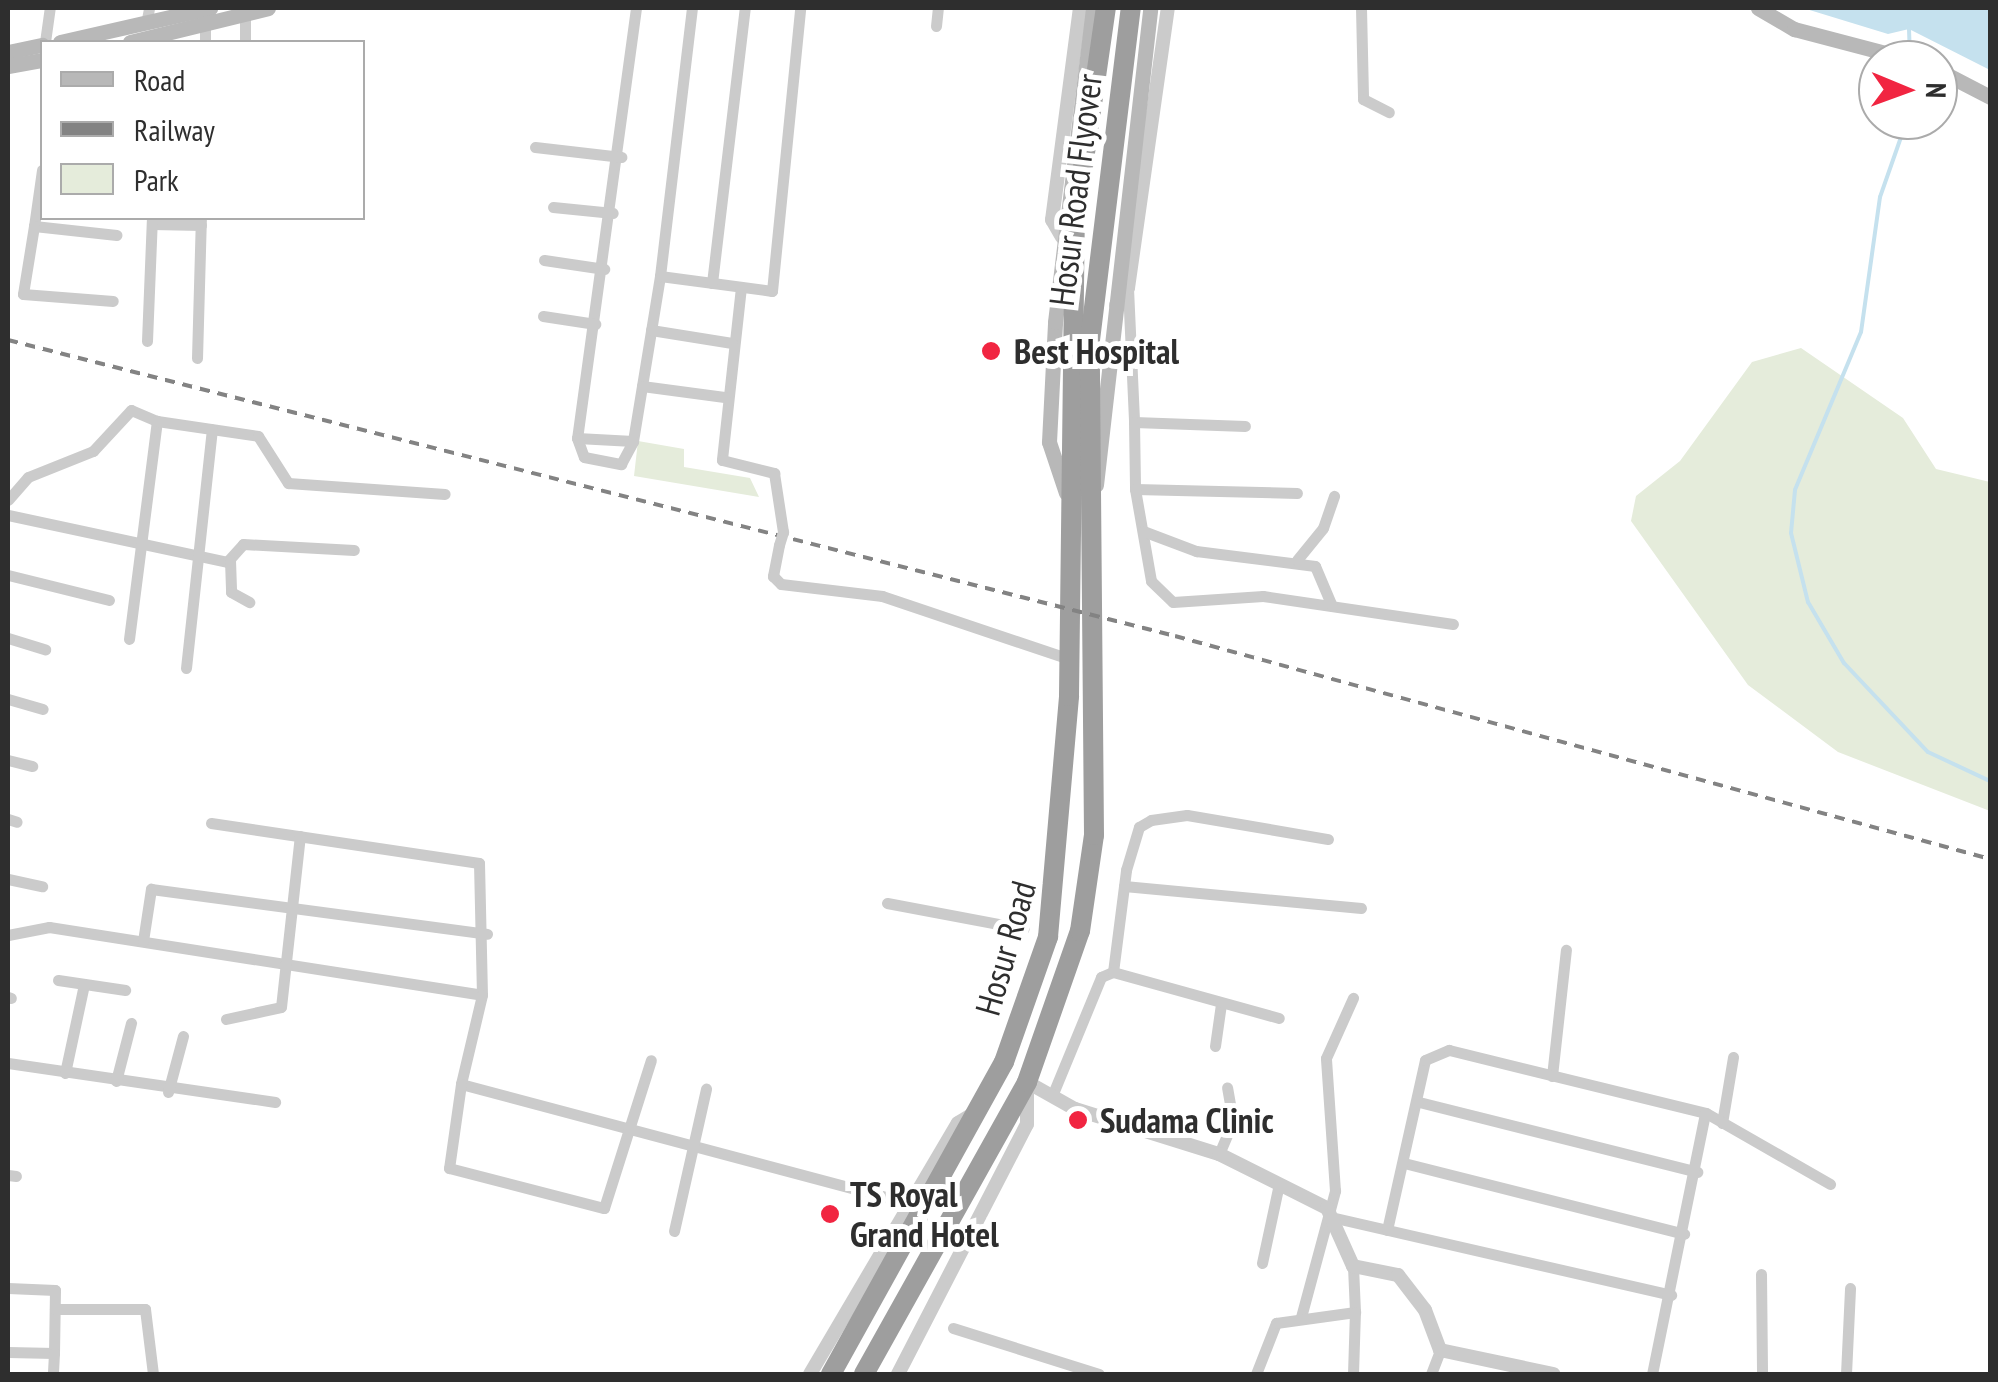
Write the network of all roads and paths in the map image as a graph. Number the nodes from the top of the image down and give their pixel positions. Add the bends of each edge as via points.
1 (50, 8) edge
2 (210, 8) edge
3 (268, 8) edge
4 (636, 8) edge
5 (692, 8) edge
6 (745, 8) edge
7 (800, 8) edge
8 (938, 8) edge
9 (1080, 8) edge
10 (1093, 8) edge
11 (1106, 8) edge
12 (1131, 8) edge
13 (1150, 8) edge
14 (1168, 8) edge
15 (1361, 8) edge
16 (1758, 8) edge
17 (245, 11) edge
18 (147, 16) edge
19 (936, 26) dead end
20 (205, 34) edge
21 (45, 40) edge
22 (67, 40) edge
23 (149, 40) edge
24 (245, 40) edge
25 (40, 45) edge
26 (1858, 46) edge
27 (8, 52) edge
28 (40, 60) edge
29 (8, 66) edge
30 (1958, 80) edge
31 (1990, 97) edge
32 (1389, 112) dead end
33 (535, 148) dead end
34 (621, 158) junction
35 (40, 184) edge
36 (553, 207) dead end
37 (613, 213) junction
38 (152, 220) edge
39 (201, 221) edge
40 (34, 226) junction
41 (117, 235) dead end
42 (1062, 237) junction
43 (544, 260) dead end
44 (604, 269) junction
45 (660, 276) junction
46 (712, 283) junction
47 (740, 287) junction
48 (1128, 288) junction
49 (113, 302) dead end
50 (1112, 310) junction
51 (543, 316) dead end
52 (596, 324) junction
53 (652, 330) junction
54 (146, 342) dead end
55 (732, 343) junction
56 (197, 358) dead end
57 (642, 386) junction
58 (724, 398) junction
59 (1079, 410) junction
60 (157, 422) junction
61 (1134, 422) junction
62 (1245, 426) dead end
63 (212, 430) junction
64 (577, 438) junction
65 (633, 441) junction
66 (1135, 489) junction
67 (1066, 493) junction
68 (1296, 493) dead end
69 (445, 494) dead end
70 (1334, 496) dead end
71 (8, 500) edge
72 (1092, 501) junction
73 (8, 515) edge
74 (1143, 531) junction
75 (142, 550) junction
76 (354, 550) dead end
77 (196, 559) junction
78 (230, 560) junction
79 (1297, 560) junction
80 (8, 575) edge
81 (109, 600) dead end
82 (250, 602) dead end
83 (1332, 606) junction
84 (1453, 624) dead end
85 (8, 638) edge
86 (130, 639) dead end
87 (45, 650) dead end
88 (1069, 659) junction
89 (186, 668) dead end
90 (8, 699) edge
91 (43, 709) dead end
92 (8, 760) edge
93 (32, 766) dead end
94 (211, 824) dead end
95 (300, 836) junction
96 (1328, 838) dead end
97 (8, 878) edge
98 (42, 886) dead end
99 (1124, 886) junction
100 (888, 903) dead end
101 (1361, 908) dead end
102 (292, 909) junction
103 (1024, 929) dead end
104 (487, 934) junction
105 (8, 936) edge
106 (143, 941) junction
107 (1566, 950) dead end
108 (292, 964) junction
109 (1112, 972) junction
110 (58, 980) dead end
111 (84, 984) junction
112 (125, 990) dead end
113 (482, 995) junction
114 (1352, 998) dead end
115 (1221, 1004) junction
116 (226, 1018) dead end
117 (1279, 1018) dead end
118 (130, 1023) dead end
119 (184, 1036) dead end
120 (1215, 1046) dead end
121 (1734, 1058) dead end
122 (651, 1060) dead end
123 (8, 1063) edge
124 (65, 1073) junction
125 (1552, 1076) junction
126 (116, 1081) junction
127 (1027, 1082) junction
128 (461, 1084) junction
129 (1227, 1088) dead end
130 (706, 1089) dead end
131 (168, 1092) junction
132 (1052, 1096) junction
133 (275, 1102) dead end
134 (1419, 1102) junction
135 (980, 1110) junction
136 (1705, 1113) junction
137 (1722, 1123) junction
138 (636, 1129) junction
139 (692, 1142) junction
140 (1220, 1154) junction
141 (1404, 1163) junction
142 (1698, 1172) junction
143 (1279, 1184) junction
144 (1830, 1184) dead end
145 (912, 1204) junction
146 (1329, 1213) junction
147 (1387, 1230) junction
148 (674, 1232) dead end
149 (1684, 1234) junction
150 (1262, 1263) dead end
151 (1353, 1266) junction
152 (1761, 1274) dead end
153 (8, 1288) edge
154 (1850, 1288) dead end
155 (1671, 1296) junction
156 (55, 1309) junction
157 (1355, 1312) junction
158 (1302, 1317) junction
159 (954, 1328) dead end
160 (1440, 1350) junction
161 (8, 1352) edge
162 (54, 1354) junction
163 (53, 1374) edge
164 (153, 1374) edge
165 (810, 1374) edge
166 (831, 1374) edge
167 (864, 1374) edge
168 (898, 1374) edge
169 (1099, 1374) edge
170 (1256, 1374) edge
171 (1353, 1374) edge
172 (1430, 1374) edge
173 (1552, 1374) edge
174 (1652, 1374) edge
175 (1762, 1374) edge
176 (1846, 1374) edge

1 - 21 street
2 - 18 main road
3 - 17 main road
4 - 34 street
5 - 45 street
6 - 46 street
7 - 47 street via 772,291
8 - 19 street
9 - 42 street via 1052,220
10 - 42 main road
11 - 59 highway, Hosur Road Flyover via 1075,222
12 - 59 highway, Hosur Road Flyover
13 - 50 main road
14 - 48 street
15 - 32 street via 1363,98
16 - 26 main road via 1794,29
17 - 20 main road
17 - 24 street
18 - 22 main road
20 - 23 main road
25 - 27 main road
28 - 29 main road
30 - 31 main road
33 - 34 street
34 - 37 street
35 - 40 street
36 - 37 street
37 - 44 street
38 - 39 street
38 - 54 street
39 - 56 street
40 - 41 street
40 - 49 street via 23,294
42 - 67 main road via 1049,442
43 - 44 street
44 - 52 street
45 - 46 street
45 - 53 street
46 - 47 street
47 - 55 street
48 - 50 street
48 - 61 street
50 - 72 main road via 1105,452
51 - 52 street
52 - 64 street
53 - 55 street
53 - 57 street
55 - 58 street
57 - 58 street
57 - 65 street
58 - 88 street, bridge via 722,460 774,473 783,532 773,576 780,584 882,596
59 - 67 highway, Hosur Road Flyover
59 - 72 highway, Hosur Road Flyover
60 - 63 street
60 - 71 street via 131,410 92,450 28,476
60 - 75 street
61 - 62 street
61 - 66 street
63 - 69 street via 258,436 288,483
63 - 77 street
64 - 65 street
64 - 65 street via 584,457 622,464
66 - 68 street
66 - 74 street
67 - 88 highway, Hosur Road
70 - 79 street via 1324,528
72 - 127 highway, Hosur Road via 1091,861 1070,965
73 - 75 street
74 - 79 street via 1196,550
74 - 83 street via 1151,581 1173,602 1263,596
75 - 77 street
75 - 86 street
76 - 78 street via 243,544
77 - 78 street
77 - 89 street
78 - 82 street via 231,592
79 - 83 street via 1322,574
80 - 81 street
83 - 84 street
85 - 87 street
88 - 135 highway, Hosur Road via 1062,849 1048,937
90 - 91 street
92 - 93 street
94 - 95 street
95 - 102 street
95 - 104 street via 479,863
96 - 99 street via 1187,815 1151,820 1139,827
97 - 98 street
99 - 101 street
99 - 109 street
100 - 103 street
102 - 104 street
102 - 106 street via 152,888
102 - 108 street
104 - 113 street
105 - 106 street via 49,927
106 - 108 street
107 - 125 street
108 - 113 street
108 - 116 street via 281,1006
109 - 115 street
109 - 132 street via 1101,977
110 - 111 street
111 - 112 street
111 - 124 street
113 - 128 street
114 - 146 street via 1326,1058 1336,1161
115 - 117 street
115 - 120 street
118 - 126 street
119 - 131 street
121 - 137 street
122 - 138 street
123 - 124 street
124 - 126 street
125 - 134 street via 1432,1053
125 - 136 street
126 - 131 street
127 - 132 street
127 - 167 highway, Hosur Road
127 - 168 street via 1027,1124
128 - 138 street
128 - 138 street via 446,1158 462,1176 604,1208
129 - 140 street via 1234,1122
130 - 139 street
131 - 133 street
132 - 140 street
134 - 141 street
134 - 142 street
135 - 145 street via 958,1123
135 - 166 highway, Hosur Road
136 - 137 street
136 - 142 street
137 - 144 street
138 - 139 street
139 - 145 street
139 - 148 street
140 - 143 street
141 - 147 street
141 - 149 street
142 - 149 street
143 - 146 street
143 - 150 street
145 - 165 street
146 - 147 street
146 - 151 street
146 - 158 street
147 - 155 street
149 - 155 street
151 - 157 street
151 - 160 street via 1398,1275 1426,1310
152 - 175 street
153 - 156 street via 55,1290
154 - 176 street
155 - 174 street
156 - 162 street
156 - 164 street via 145,1309
157 - 158 street
157 - 171 street
158 - 170 street via 1270,1330
159 - 169 street
160 - 172 street
160 - 173 street
161 - 162 street
162 - 163 street

